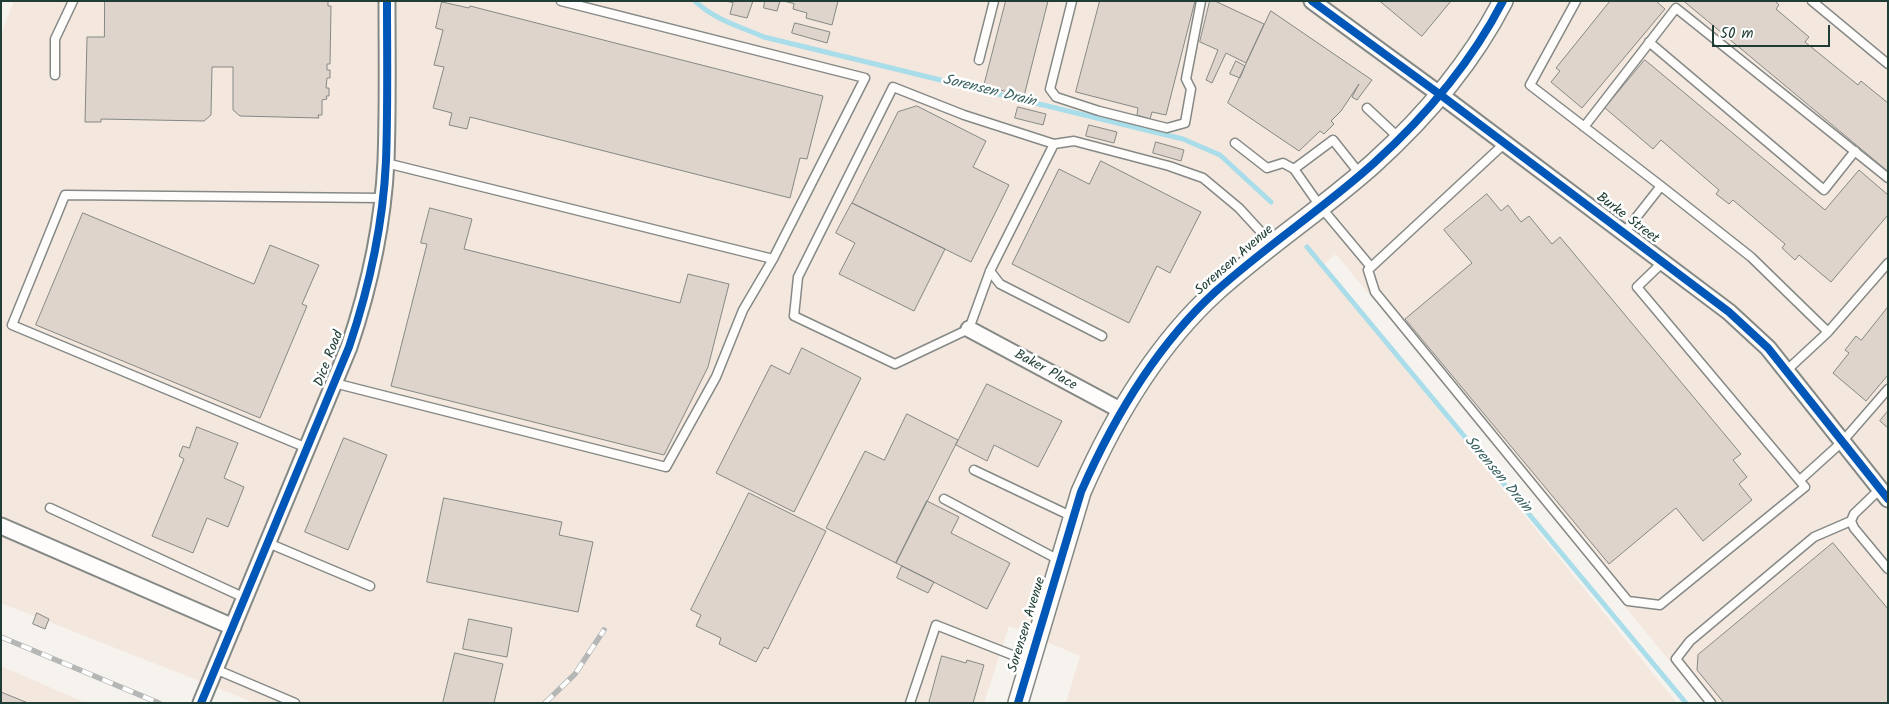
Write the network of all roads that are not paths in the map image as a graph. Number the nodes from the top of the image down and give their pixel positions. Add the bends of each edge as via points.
1 (73, 1) edge
2 (387, 1) edge
3 (561, 1) edge
4 (994, 1) edge
5 (1072, 1) edge
6 (1201, 1) edge
7 (1312, 1) edge
8 (1504, 1) edge
9 (1576, 1) edge
10 (1668, 1) edge
11 (1812, 1) edge
12 (1676, 8) junction
13 (1649, 42) junction
14 (978, 60) dead end
15 (1888, 64) edge
16 (55, 75) dead end
17 (1442, 96) junction
18 (1367, 108) dead end
19 (1584, 127) junction
20 (1399, 138) junction
21 (1235, 143) dead end
22 (1505, 143) junction
23 (1054, 144) junction
24 (1855, 151) junction
25 (386, 162) junction
26 (1294, 169) junction
27 (1360, 174) junction
28 (1888, 178) edge
29 (1661, 186) junction
30 (382, 198) junction
31 (1320, 206) junction
32 (1624, 232) junction
33 (1272, 244) junction
34 (773, 259) junction
35 (1663, 262) junction
36 (1888, 263) edge
37 (1371, 267) junction
38 (990, 271) junction
39 (969, 329) junction
40 (1828, 332) junction
41 (1102, 336) dead end
42 (1786, 371) junction
43 (334, 383) junction
44 (1888, 389) edge
45 (1122, 411) junction
46 (1842, 442) junction
47 (307, 448) junction
48 (974, 470) dead end
49 (1800, 480) junction
50 (1884, 494) edge
51 (944, 499) dead end
52 (50, 508) dead end
53 (1073, 517) junction
54 (1851, 521) junction
55 (1, 526) edge
56 (268, 543) junction
57 (1060, 561) junction
58 (1888, 569) edge
59 (370, 586) dead end
60 (245, 598) junction
61 (233, 627) junction
62 (1030, 662) junction
63 (215, 669) junction
64 (201, 703) edge
65 (295, 703) edge
66 (910, 703) edge
67 (1018, 703) edge
68 (1711, 703) edge

1 - 16 lane via 55,39
2 - 25 street, Dice Road
3 - 34 lane via 865,78
4 - 14 lane
5 - 6 lane via 1050,89 1056,97 1167,128 1185,123 1191,89 1186,79
7 - 17 street, Burke Street
8 - 17 street, Sorensen Avenue
9 - 19 lane via 1530,85
10 - 12 lane
11 - 15 lane
12 - 13 lane
12 - 24 lane
13 - 19 lane
13 - 24 lane via 1824,190
17 - 20 street, Sorensen Avenue
17 - 22 street, Burke Street
18 - 20 lane
19 - 29 lane
20 - 27 street, Sorensen Avenue
21 - 26 lane via 1267,168 1284,163
22 - 32 street, Burke Street
22 - 37 lane
23 - 33 lane via 1074,141 1203,178 1239,208
23 - 38 lane
23 - 39 lane via 964,115 893,87 798,277 794,316 896,364
24 - 28 lane
25 - 30 street, Dice Road
25 - 34 lane
26 - 27 lane via 1333,140
26 - 31 lane
27 - 31 street, Sorensen Avenue
29 - 32 lane
29 - 40 lane via 1751,257
30 - 43 street, Dice Road via 364,303
30 - 47 lane via 65,195 12,325
31 - 33 street, Sorensen Avenue
31 - 37 lane
32 - 35 street, Burke Street
33 - 45 street, Sorensen Avenue via 1214,292 1163,349
34 - 43 lane via 743,310 716,376 666,467
35 - 42 street, Burke Street via 1729,312 1768,348
35 - 49 lane via 1637,287
36 - 40 lane
37 - 49 lane via 1368,270 1375,292 1628,601 1660,605 1805,487
38 - 39 lane
38 - 41 lane via 1000,284
39 - 45 street, Baker Place
40 - 42 lane
42 - 46 street, Burke Street
43 - 47 street, Dice Road
44 - 46 lane
45 - 53 street, Sorensen Avenue via 1096,459
46 - 49 lane
46 - 50 street, Burke Street
47 - 56 street, Dice Road
48 - 53 lane
50 - 54 lane via 1854,514
51 - 57 lane
52 - 60 lane
53 - 57 street, Sorensen Avenue
54 - 58 lane
54 - 68 lane via 1814,537 1690,641 1676,659
55 - 61 street
56 - 59 lane
56 - 60 street, Dice Road
57 - 62 street, Sorensen Avenue
60 - 61 street, Dice Road
61 - 63 street, Dice Road
62 - 66 lane via 936,625
62 - 67 street, Sorensen Avenue
63 - 64 street, Dice Road
63 - 65 lane

